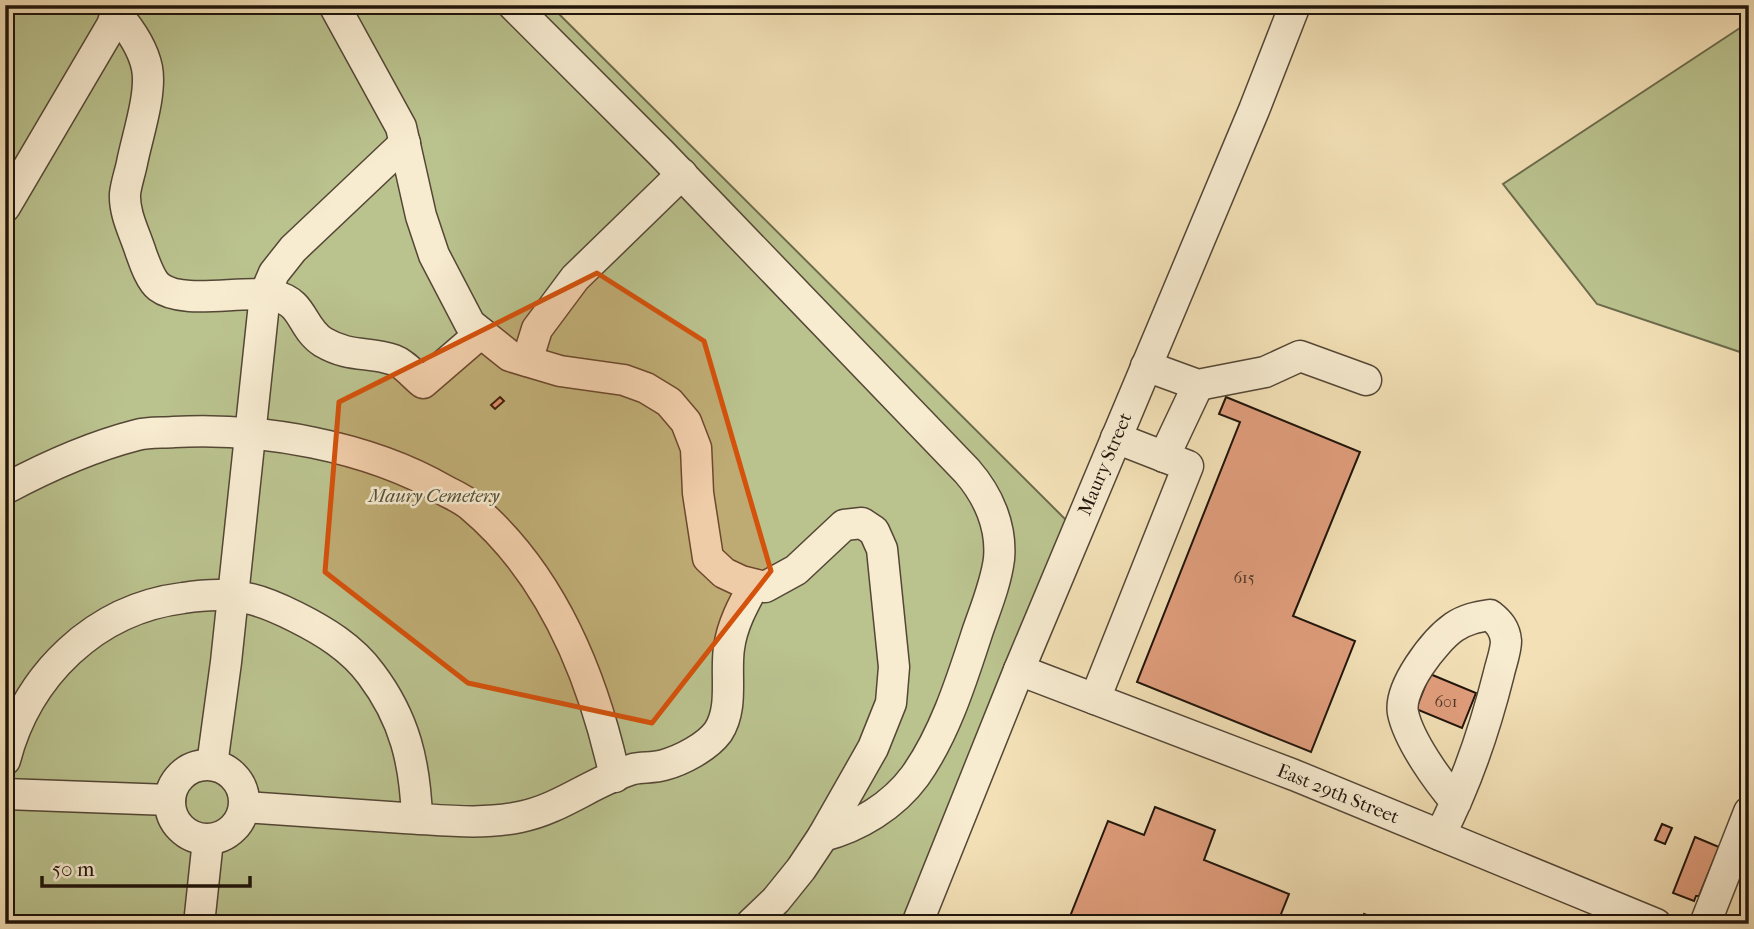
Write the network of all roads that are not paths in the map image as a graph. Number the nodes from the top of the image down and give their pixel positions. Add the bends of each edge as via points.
1 (334, 5) edge
2 (513, 5) edge
3 (1295, 5) edge
4 (117, 9) edge
5 (405, 143) junction
6 (682, 174) junction
7 (5, 207) edge
8 (265, 294) junction
9 (481, 333) junction
10 (527, 361) junction
11 (1146, 366) junction
12 (1366, 380) dead end
13 (1198, 385) junction
14 (250, 432) junction
15 (1116, 438) junction
16 (1164, 457) junction
17 (5, 489) edge
18 (754, 585) junction
19 (233, 596) junction
20 (1019, 670) junction
21 (1095, 699) junction
22 (5, 760) edge
23 (212, 765) junction
24 (615, 777) junction
25 (5, 794) edge
26 (170, 800) junction
27 (1456, 802) junction
28 (244, 807) junction
29 (1749, 812) edge
30 (417, 818) junction
31 (1440, 835) junction
32 (823, 836) junction
33 (208, 840) junction
34 (199, 924) edge
35 (751, 924) edge
36 (917, 924) edge
37 (1656, 924) edge
38 (1705, 924) edge

1 - 5 street via 401,127
2 - 6 street
3 - 11 street, Maury Street
4 - 7 street via 112,25
4 - 8 street via 147,69 125,194 127,214 151,276 173,294
5 - 8 street via 293,249
5 - 9 street via 433,255 470,324
6 - 10 street via 575,278 537,328
6 - 32 street via 984,490 997,532 999,557 993,587 930,752 893,799 845,830
8 - 9 street via 294,304 321,340 352,354 397,361 423,383
8 - 14 street
9 - 10 street via 510,356
10 - 18 street via 559,371 624,380 669,402 686,422 696,448 708,558 724,573
11 - 13 street
11 - 15 street, Maury Street
12 - 13 street via 1300,356 1265,372
13 - 16 street
14 - 17 street via 139,435 51,464
14 - 19 street
14 - 24 street via 384,460 470,504 520,556 568,634 596,706
15 - 16 street
15 - 20 street, Maury Street
16 - 21 street via 1188,466
18 - 24 street via 733,628 726,713 718,732 664,766 634,769
18 - 32 street via 765,587 796,570 844,525 862,523 874,531 882,549 894,667 891,703 873,748
19 - 22 street via 204,595 146,605 80,640 61,657 32,698
19 - 23 street
19 - 30 street via 278,609 331,636 370,673 406,741 413,765
20 - 21 street, East 29th Street
20 - 36 street, Maury Street
21 - 31 street, East 29th Street
23 - 26 street via 200,765 179,777
23 - 28 street via 233,774 244,795
24 - 30 street via 522,817 481,822
25 - 26 street
26 - 33 street via 177,824 186,833
27 - 27 street via 1486,729 1506,642 1500,623 1490,615 1452,628 1425,656 1402,700 1409,729 1436,779
27 - 31 street
28 - 30 street
28 - 33 street via 233,829
29 - 38 street
31 - 37 street, East 29th Street
32 - 35 street via 776,900
33 - 34 street

